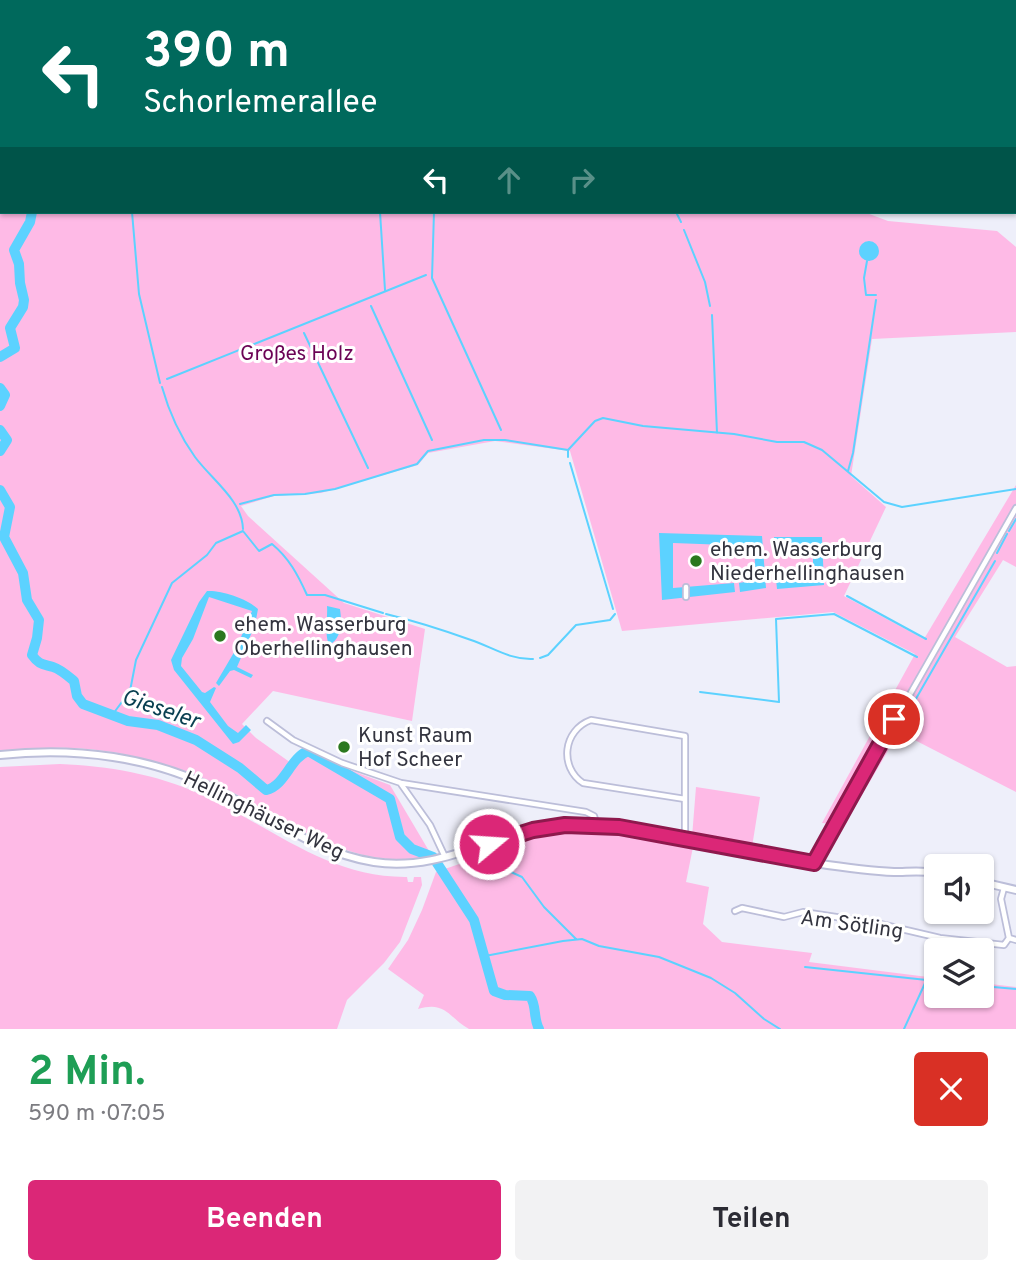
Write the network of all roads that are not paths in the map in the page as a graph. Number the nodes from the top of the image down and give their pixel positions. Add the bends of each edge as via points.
1 (1016, 508) edge
2 (687, 587) dead end
3 (686, 597) dead end
4 (267, 720) dead end
5 (0, 755) edge
6 (401, 783) junction
7 (685, 799) junction
8 (597, 826) junction
9 (685, 838) junction
10 (443, 858) junction
11 (814, 863) junction
12 (924, 873) edge
13 (994, 885) edge
14 (1004, 888) junction
15 (1016, 890) edge
16 (735, 911) dead end
17 (1009, 939) junction
18 (1016, 940) edge

1 - 11 street
2 - 3 street
4 - 6 street via 293,740 331,758
5 - 10 street, Hellinghäuser Weg via 69,752 148,764 218,790 351,857 404,864
6 - 8 street via 586,811
6 - 10 street via 430,825
7 - 7 street via 583,783 568,766 574,731 591,720 684,736
7 - 9 street
8 - 9 street, Hellinghäuser Weg
8 - 10 street, Hellinghäuser Weg via 533,830
9 - 11 street, Hellinghäuser Weg
11 - 12 street, Hellinghäuser Weg
13 - 14 street
14 - 15 street
14 - 17 street via 1001,899
16 - 17 street, Am Sötling via 741,908 784,917 803,912 975,943 1004,945
17 - 18 street, Am Sötling

